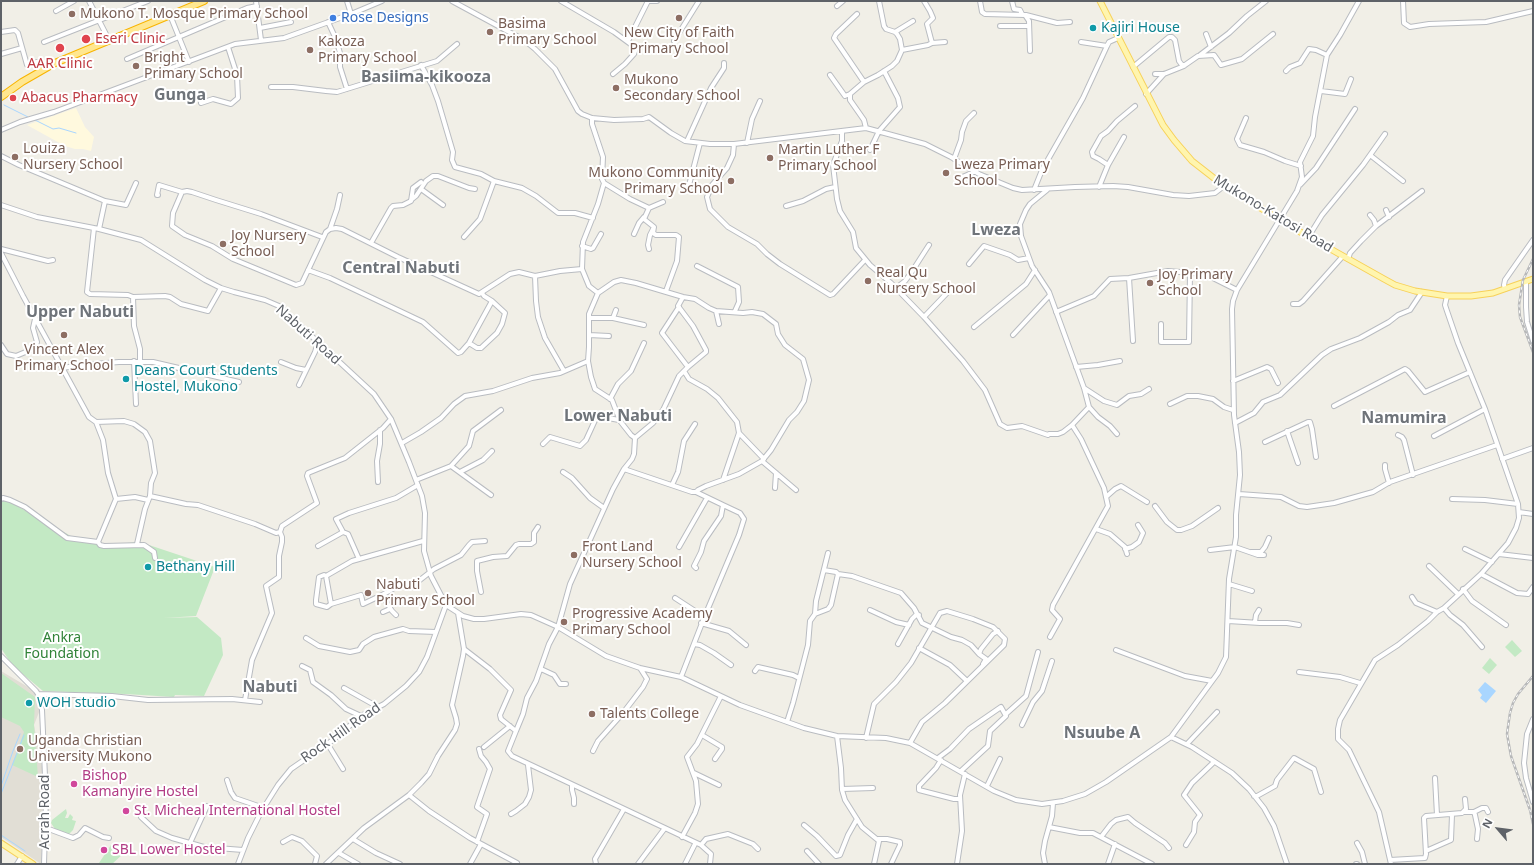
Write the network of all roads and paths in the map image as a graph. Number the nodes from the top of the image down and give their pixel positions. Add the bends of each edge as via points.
1 (74, 1) edge
2 (89, 1) edge
3 (146, 1) edge
4 (204, 1) edge
5 (256, 1) edge
6 (347, 1) edge
7 (382, 1) edge
8 (452, 1) edge
9 (562, 1) edge
10 (648, 1) edge
11 (657, 1) edge
12 (699, 1) edge
13 (843, 1) edge
14 (879, 1) edge
15 (924, 1) edge
16 (980, 1) edge
17 (1012, 1) edge
18 (1266, 1) edge
19 (1359, 1) edge
20 (1403, 1) edge
21 (1101, 2) edge
22 (257, 6) junction
23 (837, 6) dead end
24 (56, 11) dead end
25 (1533, 11) edge
26 (351, 14) junction
27 (857, 14) dead end
28 (170, 15) junction
29 (1023, 15) junction
30 (98, 19) junction
31 (913, 21) dead end
32 (291, 22) dead end
33 (328, 22) junction
34 (1070, 22) dead end
35 (1000, 26) dead end
36 (1029, 26) junction
37 (260, 28) junction
38 (1, 32) edge
39 (895, 32) junction
40 (1206, 34) dead end
41 (1273, 34) dead end
42 (179, 37) junction
43 (1118, 38) junction
44 (109, 40) junction
45 (261, 40) junction
46 (674, 41) dead end
47 (44, 42) dead end
48 (628, 42) junction
49 (945, 42) dead end
50 (1081, 42) dead end
51 (932, 43) junction
52 (458, 44) dead end
53 (1107, 46) junction
54 (228, 47) junction
55 (1211, 47) junction
56 (22, 48) junction
57 (902, 50) junction
58 (1030, 51) dead end
59 (1, 54) edge
60 (1327, 55) junction
61 (1198, 56) junction
62 (127, 59) dead end
63 (189, 62) junction
64 (724, 63) dead end
65 (421, 65) junction
66 (1185, 65) junction
67 (1133, 67) junction
68 (884, 71) junction
69 (1286, 71) dead end
70 (40, 72) junction
71 (613, 74) dead end
72 (1155, 74) dead end
73 (1164, 74) junction
74 (830, 75) dead end
75 (1351, 79) dead end
76 (864, 82) junction
77 (14, 87) junction
78 (271, 87) dead end
79 (347, 89) junction
80 (1321, 91) junction
81 (850, 94) junction
82 (1146, 94) junction
83 (1, 97) edge
84 (760, 101) dead end
85 (1, 102) edge
86 (201, 103) dead end
87 (1135, 106) dead end
88 (1355, 109) dead end
89 (974, 113) dead end
90 (592, 118) junction
91 (1246, 118) dead end
92 (866, 128) junction
93 (1, 130) edge
94 (842, 131) junction
95 (879, 131) junction
96 (1385, 134) dead end
97 (1124, 137) dead end
98 (687, 141) junction
99 (700, 143) junction
100 (747, 143) junction
101 (734, 144) junction
102 (870, 150) dead end
103 (1370, 155) junction
104 (1, 156) edge
105 (954, 159) junction
106 (1108, 164) junction
107 (1301, 166) junction
108 (974, 172) junction
109 (960, 178) dead end
110 (494, 181) junction
111 (1403, 181) dead end
112 (421, 182) dead end
113 (136, 183) dead end
114 (604, 183) junction
115 (1224, 186) junction
116 (835, 187) junction
117 (1100, 187) junction
118 (1298, 187) junction
119 (688, 188) dead end
120 (421, 189) junction
121 (475, 189) dead end
122 (1047, 189) junction
123 (1034, 190) junction
124 (1422, 191) dead end
125 (182, 192) junction
126 (158, 195) dead end
127 (340, 195) dead end
128 (105, 201) junction
129 (411, 201) junction
130 (663, 202) dead end
131 (1, 205) edge
132 (443, 205) dead end
133 (786, 206) dead end
134 (649, 208) junction
135 (1386, 210) dead end
136 (1370, 215) dead end
137 (644, 217) junction
138 (1389, 217) junction
139 (593, 218) junction
140 (1280, 219) junction
141 (1376, 226) junction
142 (654, 227) junction
143 (97, 229) junction
144 (330, 229) junction
145 (601, 234) dead end
146 (634, 234) dead end
147 (1309, 236) junction
148 (464, 237) dead end
149 (322, 238) junction
150 (1533, 240) edge
151 (371, 243) junction
152 (929, 245) dead end
153 (582, 246) junction
154 (1, 249) edge
155 (649, 249) dead end
156 (1, 253) edge
157 (1343, 256) junction
158 (1029, 258) junction
159 (1348, 259) junction
160 (53, 260) dead end
161 (865, 260) junction
162 (969, 264) dead end
163 (697, 266) dead end
164 (582, 269) junction
165 (308, 270) junction
166 (1035, 270) junction
167 (1190, 273) junction
168 (535, 276) junction
169 (1129, 278) junction
170 (1533, 279) edge
171 (1526, 282) junction
172 (221, 288) junction
173 (896, 288) junction
174 (1506, 289) junction
175 (1237, 290) junction
176 (666, 291) junction
177 (948, 292) dead end
178 (1422, 292) junction
179 (482, 293) junction
180 (598, 293) junction
181 (1050, 295) junction
182 (1447, 296) junction
183 (133, 297) junction
184 (683, 297) junction
185 (492, 301) junction
186 (1293, 304) dead end
187 (679, 307) junction
188 (616, 310) dead end
189 (716, 311) junction
190 (735, 311) junction
191 (1056, 312) junction
192 (924, 317) junction
193 (589, 318) junction
194 (613, 318) junction
195 (35, 319) junction
196 (719, 324) dead end
197 (1161, 324) dead end
198 (644, 325) dead end
199 (974, 327) dead end
200 (589, 335) junction
201 (1013, 335) dead end
202 (609, 336) dead end
203 (1133, 341) dead end
204 (1533, 341) edge
205 (318, 342) junction
206 (469, 343) junction
207 (644, 343) dead end
208 (1, 345) edge
209 (134, 361) junction
210 (588, 361) junction
211 (1120, 361) dead end
212 (140, 362) junction
213 (281, 362) dead end
214 (688, 367) junction
215 (1076, 367) junction
216 (62, 368) junction
217 (306, 370) junction
218 (564, 371) junction
219 (684, 371) junction
220 (1470, 372) junction
221 (1233, 381) junction
222 (239, 382) dead end
223 (1278, 383) dead end
224 (299, 385) dead end
225 (1084, 388) junction
226 (1149, 389) dead end
227 (610, 398) junction
228 (136, 404) dead end
229 (1170, 404) dead end
230 (1088, 406) junction
231 (1334, 406) dead end
232 (1485, 409) junction
233 (501, 410) dead end
234 (1234, 410) junction
235 (391, 419) junction
236 (620, 420) junction
237 (96, 422) junction
238 (1235, 423) junction
239 (695, 424) dead end
240 (1072, 425) junction
241 (380, 430) junction
242 (1287, 431) junction
243 (739, 433) junction
244 (1117, 434) dead end
245 (1398, 435) dead end
246 (1434, 436) dead end
247 (635, 438) junction
248 (402, 442) junction
249 (1265, 442) dead end
250 (543, 444) dead end
251 (1497, 445) junction
252 (1533, 448) edge
253 (492, 451) dead end
254 (1316, 457) dead end
255 (1502, 459) junction
256 (763, 460) junction
257 (1298, 463) dead end
258 (1385, 465) dead end
259 (451, 466) junction
260 (624, 469) junction
261 (460, 472) junction
262 (563, 472) dead end
263 (776, 473) junction
264 (1413, 475) junction
265 (416, 480) junction
266 (723, 480) junction
267 (378, 482) dead end
268 (1389, 483) junction
269 (418, 485) junction
270 (672, 485) junction
271 (775, 488) dead end
272 (796, 490) dead end
273 (696, 492) junction
274 (1239, 494) junction
275 (492, 496) dead end
276 (1106, 497) junction
277 (149, 498) junction
278 (707, 498) junction
279 (1, 499) edge
280 (116, 499) junction
281 (1452, 499) dead end
282 (1147, 502) dead end
283 (1518, 504) junction
284 (723, 505) junction
285 (1154, 506) dead end
286 (604, 508) junction
287 (1218, 508) dead end
288 (1519, 512) junction
289 (1533, 514) edge
290 (1138, 525) dead end
291 (538, 528) dead end
292 (1096, 529) junction
293 (280, 532) junction
294 (343, 532) junction
295 (1269, 538) dead end
296 (423, 541) junction
297 (485, 541) dead end
298 (98, 542) junction
299 (137, 544) junction
300 (318, 546) dead end
301 (680, 547) dead end
302 (1235, 547) junction
303 (1125, 549) junction
304 (1465, 549) dead end
305 (1210, 550) dead end
306 (828, 552) dead end
307 (1251, 552) junction
308 (1126, 554) dead end
309 (1499, 554) junction
310 (1264, 555) dead end
311 (155, 558) dead end
312 (1533, 558) edge
313 (359, 559) junction
314 (1492, 562) junction
315 (1430, 566) dead end
316 (696, 568) dead end
317 (824, 570) junction
318 (430, 573) junction
319 (838, 574) junction
320 (1482, 574) junction
321 (326, 576) junction
322 (1229, 584) junction
323 (1533, 587) edge
324 (1252, 590) dead end
325 (1464, 590) junction
326 (481, 592) dead end
327 (1458, 594) junction
328 (382, 595) junction
329 (1412, 596) dead end
330 (675, 598) dead end
331 (331, 604) junction
332 (446, 605) junction
333 (1444, 608) junction
334 (390, 609) junction
335 (870, 610) dead end
336 (1259, 610) dead end
337 (383, 612) dead end
338 (1437, 612) junction
339 (458, 613) junction
340 (815, 614) junction
341 (396, 615) dead end
342 (919, 615) junction
343 (704, 618) junction
344 (1228, 621) junction
345 (1255, 622) junction
346 (701, 623) junction
347 (909, 625) junction
348 (1299, 625) dead end
349 (1506, 625) dead end
350 (558, 627) junction
351 (931, 628) junction
352 (998, 631) junction
353 (436, 632) junction
354 (1050, 637) dead end
355 (306, 638) dead end
356 (694, 644) junction
357 (898, 644) dead end
358 (746, 645) dead end
359 (1482, 647) dead end
360 (919, 648) junction
361 (464, 649) junction
362 (1116, 650) dead end
363 (1038, 652) dead end
364 (979, 654) junction
365 (1, 656) edge
366 (1052, 661) dead end
367 (302, 666) dead end
368 (731, 666) dead end
369 (640, 668) junction
370 (541, 669) junction
371 (978, 670) junction
372 (755, 671) dead end
373 (1299, 672) dead end
374 (681, 677) junction
375 (799, 678) junction
376 (967, 681) junction
377 (1212, 681) junction
378 (1360, 683) junction
379 (566, 684) dead end
380 (344, 688) dead end
381 (38, 694) junction
382 (721, 696) junction
383 (245, 700) junction
384 (260, 702) dead end
385 (378, 706) junction
386 (1217, 712) dead end
387 (1006, 714) junction
388 (361, 716) junction
389 (1533, 719) edge
390 (787, 722) junction
391 (1022, 725) dead end
392 (510, 726) junction
393 (516, 732) junction
394 (702, 735) junction
395 (837, 736) junction
396 (1171, 736) junction
397 (866, 738) junction
398 (327, 743) junction
399 (910, 744) junction
400 (1187, 744) junction
401 (484, 747) dead end
402 (479, 749) dead end
403 (593, 751) dead end
404 (715, 759) dead end
405 (939, 759) junction
406 (1000, 759) dead end
407 (1214, 762) junction
408 (528, 765) junction
409 (343, 769) dead end
410 (961, 771) junction
411 (694, 773) junction
412 (965, 774) junction
413 (1435, 778) dead end
414 (227, 780) dead end
415 (572, 785) junction
416 (719, 785) dead end
417 (987, 786) junction
418 (873, 788) dead end
419 (842, 789) junction
420 (1321, 792) dead end
421 (409, 795) junction
422 (1254, 796) junction
423 (960, 799) junction
424 (1465, 799) dead end
425 (1533, 802) edge
426 (1053, 803) junction
427 (574, 804) dead end
428 (207, 806) dead end
429 (264, 808) junction
430 (624, 809) junction
431 (1464, 812) junction
432 (1474, 812) junction
433 (1488, 812) dead end
434 (510, 814) dead end
435 (1437, 815) junction
436 (1452, 815) junction
437 (141, 817) dead end
438 (857, 819) junction
439 (804, 825) dead end
440 (1049, 827) junction
441 (46, 828) junction
442 (665, 828) junction
443 (682, 837) junction
444 (1101, 837) junction
445 (109, 838) dead end
446 (353, 839) junction
447 (878, 840) junction
448 (1477, 840) dead end
449 (283, 842) dead end
450 (1, 843) edge
451 (190, 843) junction
452 (479, 843) junction
453 (1358, 843) dead end
454 (695, 844) junction
455 (1115, 844) junction
456 (1186, 845) dead end
457 (701, 846) junction
458 (1168, 848) dead end
459 (758, 849) dead end
460 (243, 850) junction
461 (807, 851) dead end
462 (1426, 851) junction
463 (339, 853) junction
464 (22, 856) junction
465 (1391, 862) edge
466 (517, 863) edge
467 (17, 864) edge
468 (33, 864) edge
469 (44, 864) edge
470 (238, 864) edge
471 (315, 864) edge
472 (326, 864) edge
473 (358, 864) edge
474 (400, 864) edge
475 (470, 864) edge
476 (596, 864) edge
477 (638, 864) edge
478 (685, 864) edge
479 (710, 864) edge
480 (819, 864) edge
481 (874, 864) edge
482 (891, 864) edge
483 (957, 864) edge
484 (1044, 864) edge
485 (1108, 864) edge
486 (1152, 864) edge
487 (1286, 864) edge
488 (1365, 864) edge

1 - 24 street
2 - 30 street
3 - 30 street
4 - 28 highway
5 - 22 street
6 - 26 street
7 - 26 street
8 - 90 street via 524,40 535,49 556,71 578,111
9 - 48 street
10 - 11 street
10 - 48 street
12 - 46 street
13 - 23 street
14 - 39 street via 884,26
15 - 51 street via 933,18 927,24
16 - 29 street via 982,12 985,14
17 - 29 street via 1014,9 1020,10
18 - 55 street
19 - 60 street
20 - 25 street via 1404,23 1410,27 1486,22
21 - 43 main road, Mukono-Katosi Road
22 - 37 street
22 - 42 street
26 - 33 street
27 - 76 street via 834,38
28 - 42 street
28 - 44 highway
29 - 34 street via 1057,23
29 - 36 street via 1029,21
30 - 44 street
30 - 47 street
31 - 39 street
32 - 37 street
33 - 45 street via 284,38
33 - 79 street via 340,53 340,67
35 - 36 street
36 - 58 street
37 - 45 street
38 - 56 street via 15,30
39 - 57 street via 900,39
40 - 55 street
41 - 61 street via 1239,60 1221,65 1214,55
42 - 62 street
42 - 63 street
43 - 53 street via 1109,42
43 - 67 main road, Mukono-Katosi Road
44 - 70 highway
45 - 54 street
48 - 71 street via 636,50
49 - 51 street
50 - 53 street
51 - 57 street
52 - 65 street via 437,61
53 - 123 street via 1083,98 1042,170
54 - 63 street
54 - 86 street via 237,75 238,98 231,104 215,99
55 - 61 street
56 - 59 street
56 - 70 street via 27,65 37,62
57 - 68 street via 897,61
60 - 69 street via 1309,50 1300,63
60 - 80 street
61 - 66 street
63 - 93 street
64 - 98 street via 724,68 711,88
65 - 79 street
65 - 110 street via 438,101 455,167 482,174
66 - 67 street via 1179,61 1175,40 1171,37
66 - 73 street
67 - 82 main road, Mukono-Katosi Road
68 - 76 street
68 - 95 street via 900,107
70 - 77 highway
72 - 73 street
73 - 82 street
74 - 81 street via 845,96
75 - 80 street via 1345,94
76 - 81 street
77 - 83 highway
77 - 85 highway
78 - 79 street via 326,92
80 - 107 street via 1314,117 1313,136 1300,162
81 - 92 street via 850,100 864,120
82 - 115 main road, Mukono-Katosi Road via 1162,124 1181,150 1204,172
84 - 100 street via 752,119
87 - 106 street via 1101,136 1092,152 1093,156
88 - 118 street via 1316,168
89 - 105 street via 966,121
90 - 98 street via 614,120 649,117 671,134
90 - 114 street via 603,158
91 - 107 street via 1237,139 1240,144
92 - 94 street
92 - 95 street
94 - 100 street
94 - 116 street via 842,141 833,164
95 - 102 street
95 - 105 street via 919,142
96 - 103 street
97 - 106 street
98 - 99 street
99 - 101 street
99 - 119 street
100 - 101 street
101 - 161 street via 733,155 727,168 712,185 707,197 710,208 728,227 830,295
103 - 111 street
103 - 147 street via 1322,215
104 - 128 street
105 - 108 street
106 - 117 street
107 - 118 street via 1302,177
108 - 109 street
108 - 123 street via 1013,188
110 - 139 street via 522,188 558,213 575,213
110 - 148 street via 480,219
112 - 129 street via 413,188
113 - 128 street via 126,205
114 - 134 street
114 - 139 street
115 - 117 street via 1215,193 1189,196 1128,187
115 - 140 main road, Mukono-Katosi Road
116 - 133 street
116 - 161 street via 840,211 853,232 856,248
117 - 122 street
118 - 140 street
120 - 121 street via 433,176
120 - 129 street
120 - 132 street
122 - 123 street
122 - 158 street via 1030,204 1020,222 1021,236
124 - 138 street
125 - 126 street via 159,185
125 - 149 street via 192,192 261,214
125 - 165 street via 172,222 174,228 185,235 296,285 302,283
127 - 144 street
128 - 143 street
129 - 151 street via 391,208
130 - 134 street
131 - 143 street, Nabuti Road via 37,217
134 - 137 street
135 - 138 street
136 - 141 street
137 - 142 street
137 - 146 street
138 - 141 street
139 - 153 street
140 - 147 main road, Mukono-Katosi Road
140 - 175 street
141 - 159 street
142 - 155 street via 650,235
142 - 176 street via 653,233 656,235 676,235 679,238 677,261
143 - 172 street, Nabuti Road via 142,240
143 - 183 street via 87,292
144 - 149 street
144 - 151 street via 342,229
145 - 153 street via 593,248
147 - 157 main road, Mukono-Katosi Road
149 - 165 street
150 - 174 street via 1506,280
151 - 179 street via 456,284
152 - 173 street via 905,281
153 - 164 street
154 - 160 street via 48,261
156 - 195 street
157 - 159 main road, Mukono-Katosi Road
157 - 186 street via 1303,301
158 - 162 street via 1018,260 984,246
158 - 166 street
159 - 178 main road, Mukono-Katosi Road via 1395,284
161 - 173 street
163 - 190 street via 738,287 739,302
164 - 168 street
164 - 180 street via 589,286
165 - 206 street via 423,322 458,353
166 - 181 street
166 - 199 street via 1026,284
167 - 169 street via 1168,271
167 - 175 street via 1201,273
167 - 197 street via 1189,342 1161,342
168 - 179 street via 519,272 510,274
168 - 218 street via 538,318 545,338
169 - 191 street via 1110,279 1094,296
169 - 203 street
170 - 171 main road, Mukono-Katosi Road
171 - 174 main road, Mukono-Katosi Road
171 - 204 street via 1527,322
172 - 183 street via 208,311 181,304 170,297
172 - 205 street, Nabuti Road via 279,306
173 - 192 street
174 - 182 main road, Mukono-Katosi Road via 1482,295
175 - 221 street via 1232,309
176 - 180 street via 621,280
176 - 184 street
177 - 192 street
178 - 182 main road, Mukono-Katosi Road
178 - 238 street via 1410,310 1360,338 1331,349 1280,394 1263,402 1254,413
179 - 185 street
180 - 193 street
181 - 191 street
181 - 201 street
182 - 220 street via 1445,305
183 - 212 street via 134,326 140,349
184 - 187 street via 678,304
184 - 189 street via 695,299
185 - 206 street
185 - 206 street via 505,313 502,324 497,333 481,348
187 - 214 street via 662,333
187 - 214 street via 706,350
188 - 194 street
189 - 190 street
189 - 196 street
190 - 256 street via 763,314 776,324 779,337 803,359 809,376 803,403
191 - 215 street
192 - 240 street via 973,373 985,390 1002,426 1022,426 1048,435 1063,432
193 - 194 street
193 - 200 street
194 - 198 street
195 - 208 street via 33,325 38,342 35,348 16,356 7,354
195 - 216 street
200 - 202 street
200 - 210 street
205 - 217 street
205 - 235 street, Nabuti Road via 374,394
207 - 227 street via 631,371 618,384
209 - 212 street
209 - 216 street
209 - 228 street
210 - 218 street
210 - 227 street via 595,389
211 - 215 street
212 - 222 street via 169,364
213 - 217 street
214 - 219 street
215 - 225 street
216 - 237 street via 89,417
217 - 224 street
218 - 248 street via 493,391 465,396 441,418
219 - 243 street via 689,379 718,398 736,419
219 - 247 street via 677,378 670,398 655,421
220 - 231 street via 1425,392 1405,369
220 - 232 street
221 - 223 street via 1267,367 1271,369
221 - 234 street
225 - 226 street via 1104,401 1117,405 1129,396 1141,394
225 - 230 street
227 - 236 street
229 - 234 street via 1187,396 1198,396 1213,399
230 - 240 street
230 - 244 street
232 - 246 street
232 - 251 street
233 - 259 street via 473,431 469,446
234 - 238 street
235 - 241 street
235 - 248 street, Nabuti Road
236 - 247 street
236 - 250 street via 597,416 586,440 580,446 550,437
237 - 277 street via 127,422 139,427 148,437 155,473
237 - 280 street via 103,440 108,473
238 - 274 street via 1240,462
239 - 270 street via 684,441 678,472
240 - 276 street via 1081,439
241 - 267 street
241 - 293 street via 340,461 308,473 317,503 285,523
242 - 249 street
242 - 254 street via 1310,422
242 - 257 street
243 - 256 street
243 - 266 street
245 - 264 street via 1404,440
247 - 260 street via 632,459
248 - 265 street, Nabuti Road
251 - 255 street
251 - 264 street
252 - 255 street
253 - 261 street via 483,460
255 - 283 street
256 - 263 street
256 - 266 street
258 - 268 street
259 - 261 street
259 - 265 street
260 - 270 street
260 - 286 street
261 - 275 street
262 - 286 street
263 - 271 street
263 - 272 street
264 - 268 street
265 - 269 street, Nabuti Road
266 - 273 street
268 - 274 street via 1373,492 1353,498 1307,507 1281,497
269 - 294 street via 396,498 336,519
269 - 296 street, Nabuti Road via 425,512
270 - 273 street
273 - 278 street
274 - 302 street
276 - 282 street via 1121,486
276 - 292 street via 1108,506
277 - 280 street
277 - 293 street via 198,504 276,533
277 - 299 street
278 - 284 street
278 - 301 street
279 - 298 street via 25,507 67,538
280 - 298 street
281 - 283 street
283 - 288 street
284 - 316 street via 721,516 704,541 694,566
284 - 343 street via 740,513 744,519
285 - 287 street via 1177,530 1192,526
286 - 350 street via 570,584
288 - 289 street
288 - 309 street via 1519,522
290 - 303 street via 1143,533 1139,542
291 - 326 street via 531,544 519,544 507,556 477,561 476,572
292 - 303 street via 1110,534
292 - 354 street via 1053,605 1052,610 1060,619
293 - 383 street via 282,542 279,576 266,586 272,613 252,660
294 - 300 street
294 - 313 street via 348,534
295 - 307 street via 1261,552
296 - 313 street
296 - 318 street, Nabuti Road
297 - 318 street via 472,542 461,555
298 - 299 street via 104,546
299 - 311 street via 151,549
302 - 305 street
302 - 307 street
302 - 322 street
303 - 308 street
304 - 314 street
306 - 317 street
307 - 310 street
309 - 312 street
309 - 314 street
313 - 321 street
314 - 320 street
315 - 327 street
317 - 319 street
317 - 340 street
318 - 328 street via 411,587 398,586
318 - 332 street, Nabuti Road
319 - 340 street via 831,605 828,609
319 - 342 street via 852,576 900,593
320 - 323 street via 1517,593 1528,594
320 - 325 street
321 - 331 street
321 - 331 street via 319,578 316,604 327,607
322 - 324 street
322 - 344 street
325 - 327 street
325 - 349 street via 1472,601
327 - 333 street
328 - 331 street via 363,604 361,595
328 - 334 street
329 - 338 street via 1416,603
330 - 343 street
332 - 339 street
332 - 353 street, Rock Hill Road
333 - 338 street
333 - 359 street
334 - 337 street
334 - 341 street
335 - 347 street
336 - 345 street
338 - 378 street via 1398,645 1375,660
339 - 350 street via 484,620 531,614
339 - 361 street
340 - 375 street via 809,623 808,645
342 - 347 street via 915,616
342 - 351 street via 922,623
343 - 346 street
344 - 345 street
344 - 377 street via 1226,657
345 - 348 street
346 - 356 street
346 - 358 street via 729,631
347 - 357 street
350 - 369 street via 606,656
350 - 370 street
351 - 352 street via 938,615 947,611 991,626
351 - 360 street
351 - 364 street via 971,644
352 - 364 street via 983,645
352 - 371 street via 1005,642
353 - 355 street via 397,630 374,637 354,652 326,648
353 - 385 street, Rock Hill Road via 419,672 406,686
356 - 368 street via 714,653
356 - 374 street
360 - 376 street via 950,665
360 - 397 street via 904,673 876,701
361 - 392 street via 511,690 500,717
361 - 421 street via 452,705 457,724 455,730 429,774
362 - 377 street via 1185,676
363 - 387 street via 1026,696
364 - 371 street via 986,659
365 - 381 street
366 - 391 street via 1042,691 1033,702
367 - 388 street via 310,670 313,682 346,709
369 - 374 street
369 - 403 street via 647,678 643,687 598,741
370 - 379 street via 554,675 560,684
370 - 393 street via 527,698
371 - 376 street
372 - 375 street via 758,667
373 - 378 street via 1340,677
374 - 382 street
375 - 390 street
376 - 399 street via 922,722
377 - 396 street
378 - 465 street via 1338,724 1338,735 1360,770 1379,812
380 - 385 street
381 - 383 street via 112,696 148,700
381 - 441 street, Acrah Road via 44,733
382 - 390 street
382 - 394 street
383 - 384 street
385 - 388 street, Rock Hill Road
386 - 400 street
387 - 405 street via 1000,707 969,729
387 - 410 street via 990,731 986,748
388 - 398 street, Rock Hill Road
389 - 425 street via 1524,763
390 - 395 street
392 - 393 street
392 - 401 street
393 - 408 street via 509,753
394 - 404 street via 722,747
394 - 411 street via 687,757
395 - 397 street
395 - 419 street
396 - 400 street
396 - 426 street via 1096,788 1074,798
397 - 399 street via 886,738
398 - 409 street
398 - 429 street, Rock Hill Road via 291,769
399 - 405 street
400 - 407 street
402 - 452 street via 490,769 477,807 487,814
405 - 410 street
405 - 423 street via 936,768 919,786 919,790
406 - 417 street
407 - 422 street via 1232,773
407 - 456 street via 1192,783 1184,795 1200,815
408 - 415 street
408 - 434 street via 531,790 529,797 525,804
410 - 412 street
411 - 416 street
411 - 443 street via 698,804
412 - 417 street
412 - 423 street
413 - 435 street
414 - 429 street via 235,798
415 - 427 street
415 - 430 street
417 - 426 street via 1009,798 1042,804
418 - 419 street
419 - 438 street via 849,809
420 - 422 street via 1314,769 1294,758 1275,786
421 - 446 street
421 - 452 street
422 - 487 street via 1274,826
423 - 483 street via 962,831
424 - 431 street
426 - 440 street
428 - 451 street
429 - 460 street, Rock Hill Road
430 - 442 street
430 - 476 street via 595,859
431 - 432 street
431 - 436 street
432 - 433 street via 1482,808 1486,808
432 - 448 street via 1478,829
435 - 436 street
435 - 462 street via 1424,818
436 - 462 street via 1451,840
437 - 451 street via 156,831
438 - 439 street via 840,855 836,856
438 - 447 street via 865,831
440 - 444 street via 1093,833
440 - 484 street via 1044,846
441 - 445 street via 73,838 85,828
441 - 469 street, Acrah Road
442 - 443 street
442 - 477 street
443 - 454 street
444 - 455 street
444 - 458 street via 1116,820 1128,817 1165,843
446 - 463 street
446 - 474 street
447 - 481 street
447 - 482 street via 887,838 900,842
449 - 471 street via 292,837 302,841 317,856
450 - 464 main road
451 - 460 street via 204,847
452 - 466 street
452 - 475 street
453 - 488 street
454 - 457 street
454 - 478 street
455 - 485 street
455 - 486 street
457 - 459 street via 706,839 728,834 753,844
457 - 479 street via 711,854
460 - 470 street, Rock Hill Road
461 - 480 street
462 - 465 street via 1424,859
463 - 472 street
463 - 473 street
464 - 467 street
464 - 468 main road

